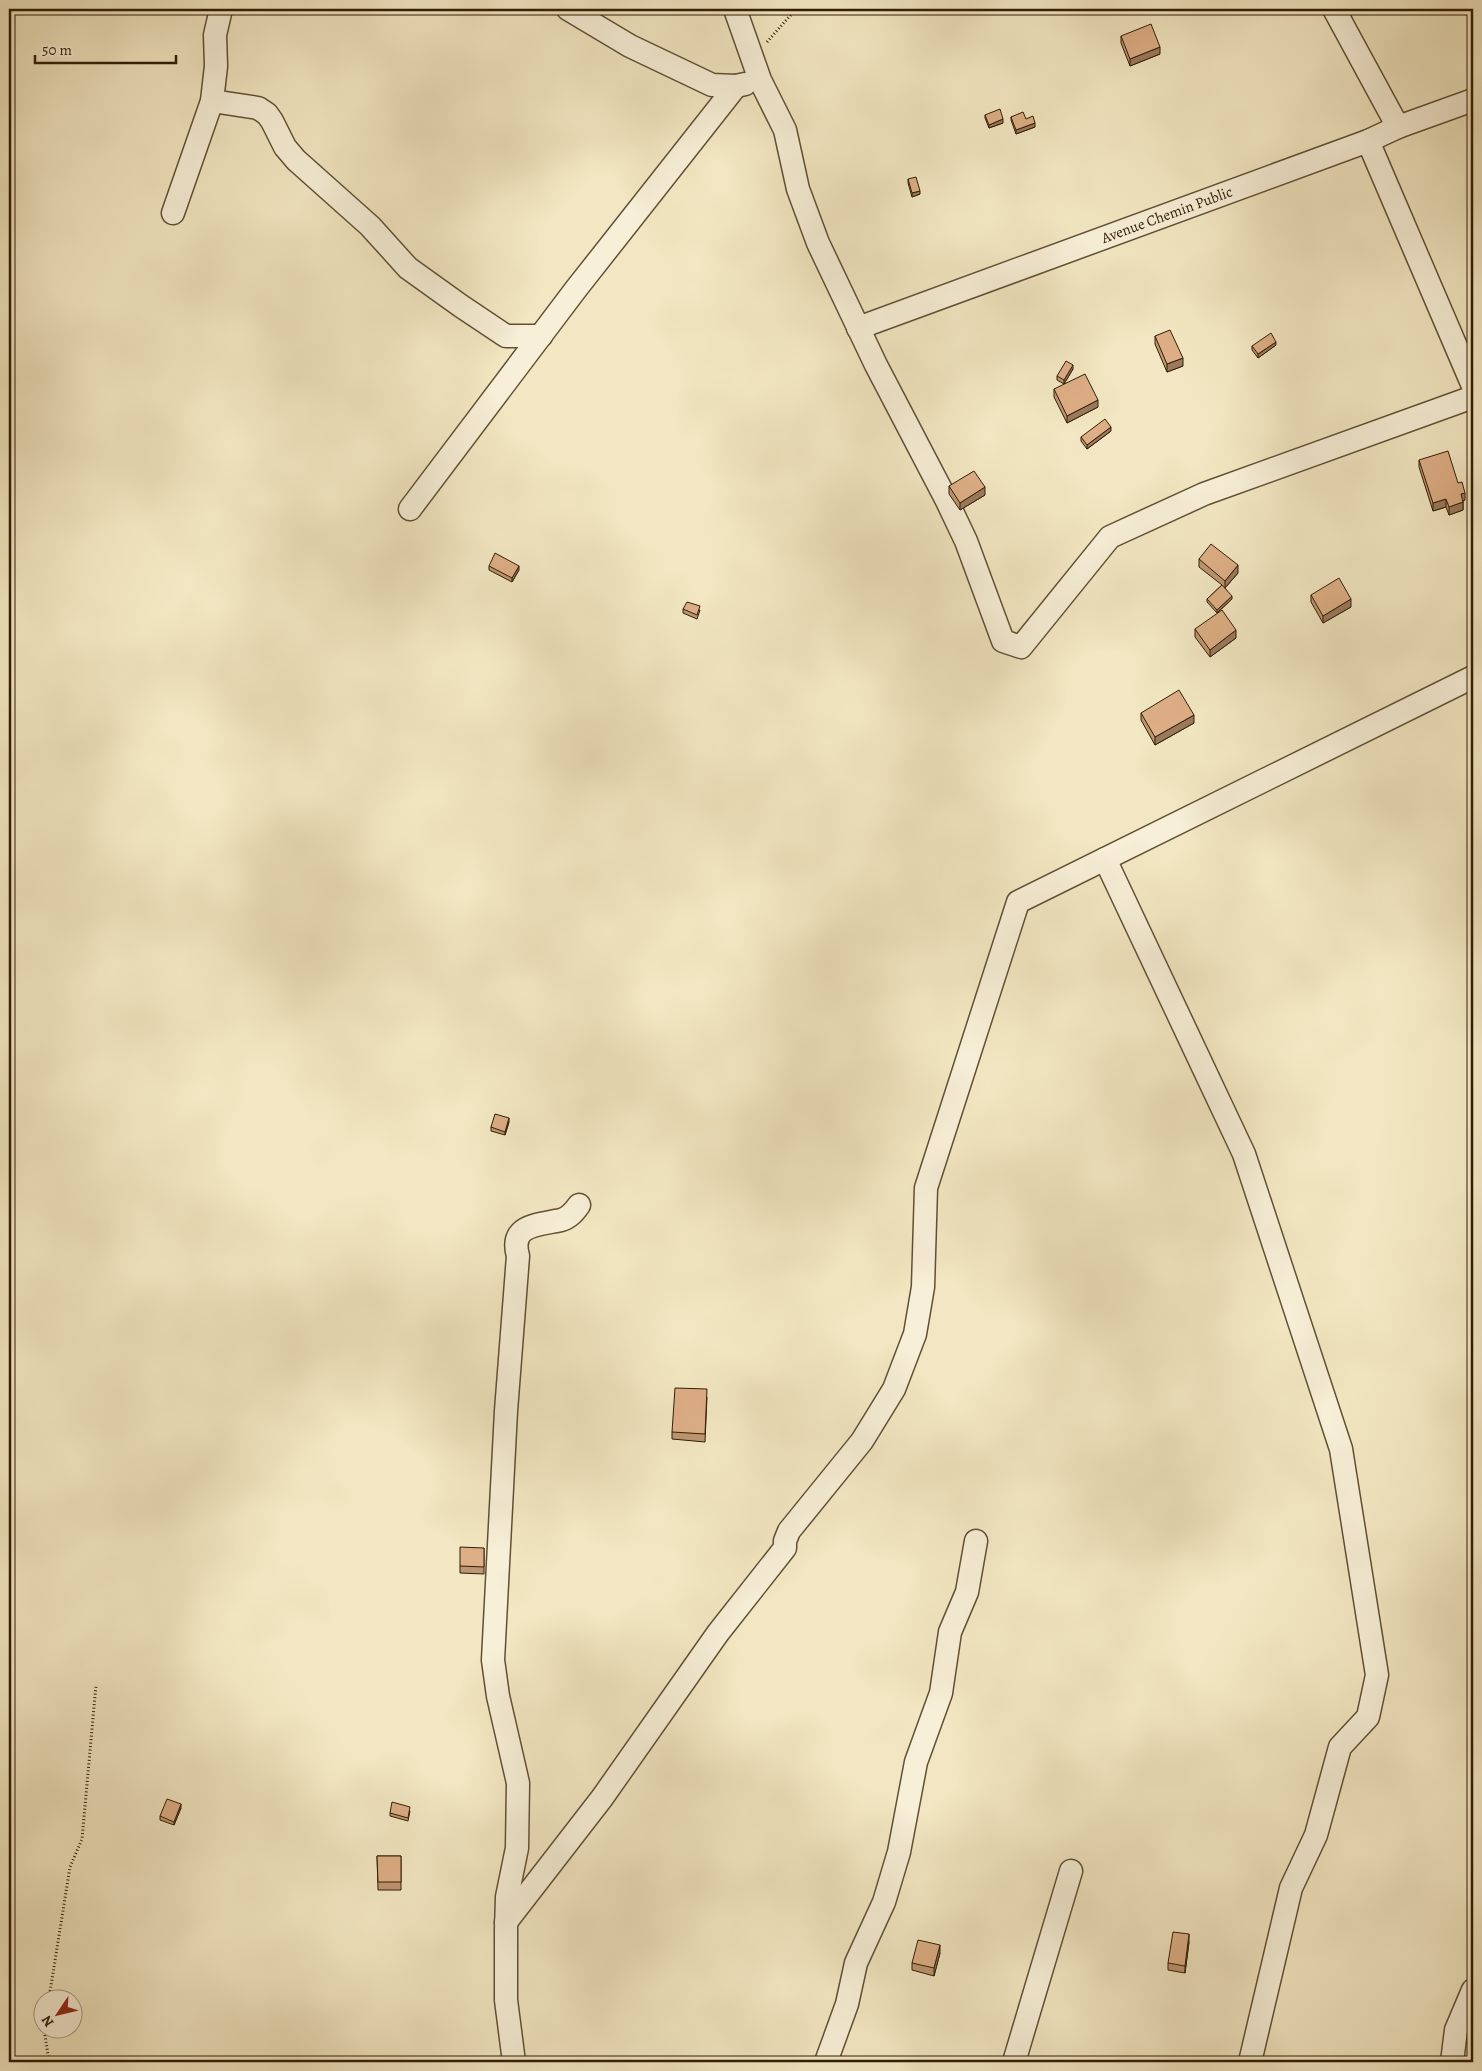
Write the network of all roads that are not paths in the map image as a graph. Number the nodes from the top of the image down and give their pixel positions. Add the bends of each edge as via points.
1 (221, 9) edge
2 (568, 9) edge
3 (735, 9) edge
4 (1334, 9) edge
5 (757, 70) junction
6 (736, 86) junction
7 (1473, 100) edge
8 (212, 101) junction
9 (1398, 127) junction
10 (1368, 141) junction
11 (173, 213) dead end
12 (858, 328) junction
13 (540, 336) junction
14 (1473, 386) edge
15 (1473, 397) edge
16 (410, 509) dead end
17 (1473, 677) edge
18 (1105, 859) junction
19 (579, 1205) dead end
20 (976, 1541) dead end
21 (1071, 1871) dead end
22 (506, 1922) junction
23 (1473, 1990) edge
24 (514, 2062) edge
25 (826, 2062) edge
26 (1014, 2062) edge
27 (1250, 2062) edge
28 (1452, 2062) edge

1 - 8 street via 215,35
2 - 6 street via 630,46 712,85
3 - 5 street
4 - 9 street
5 - 6 street
5 - 12 street via 785,130 798,189 818,243
6 - 13 street
7 - 9 street, Avenue Chemin Public
8 - 11 street
8 - 13 street via 258,108 267,114 296,160 370,226 408,268 506,336
9 - 10 street, Avenue Chemin Public
10 - 12 street, Avenue Chemin Public
10 - 14 street
12 - 15 street via 948,501 1003,641 1021,647 1110,537 1204,494
13 - 16 street
17 - 18 street
18 - 22 street via 1018,902 926,1188 922,1287 915,1334 894,1389 862,1441 789,1531 785,1548 718,1633 602,1798
18 - 27 street via 1244,1154 1341,1449 1377,1675 1368,1717 1340,1747 1316,1835 1291,1888
19 - 22 street via 572,1215 562,1220 530,1226 519,1234 515,1246 518,1256 493,1660 518,1783 517,1848 507,1897
20 - 25 street via 967,1592 950,1632 941,1693 916,1762 884,1902 856,1963 847,2004
21 - 26 street
22 - 24 street via 506,2000
23 - 28 street via 1456,2030

